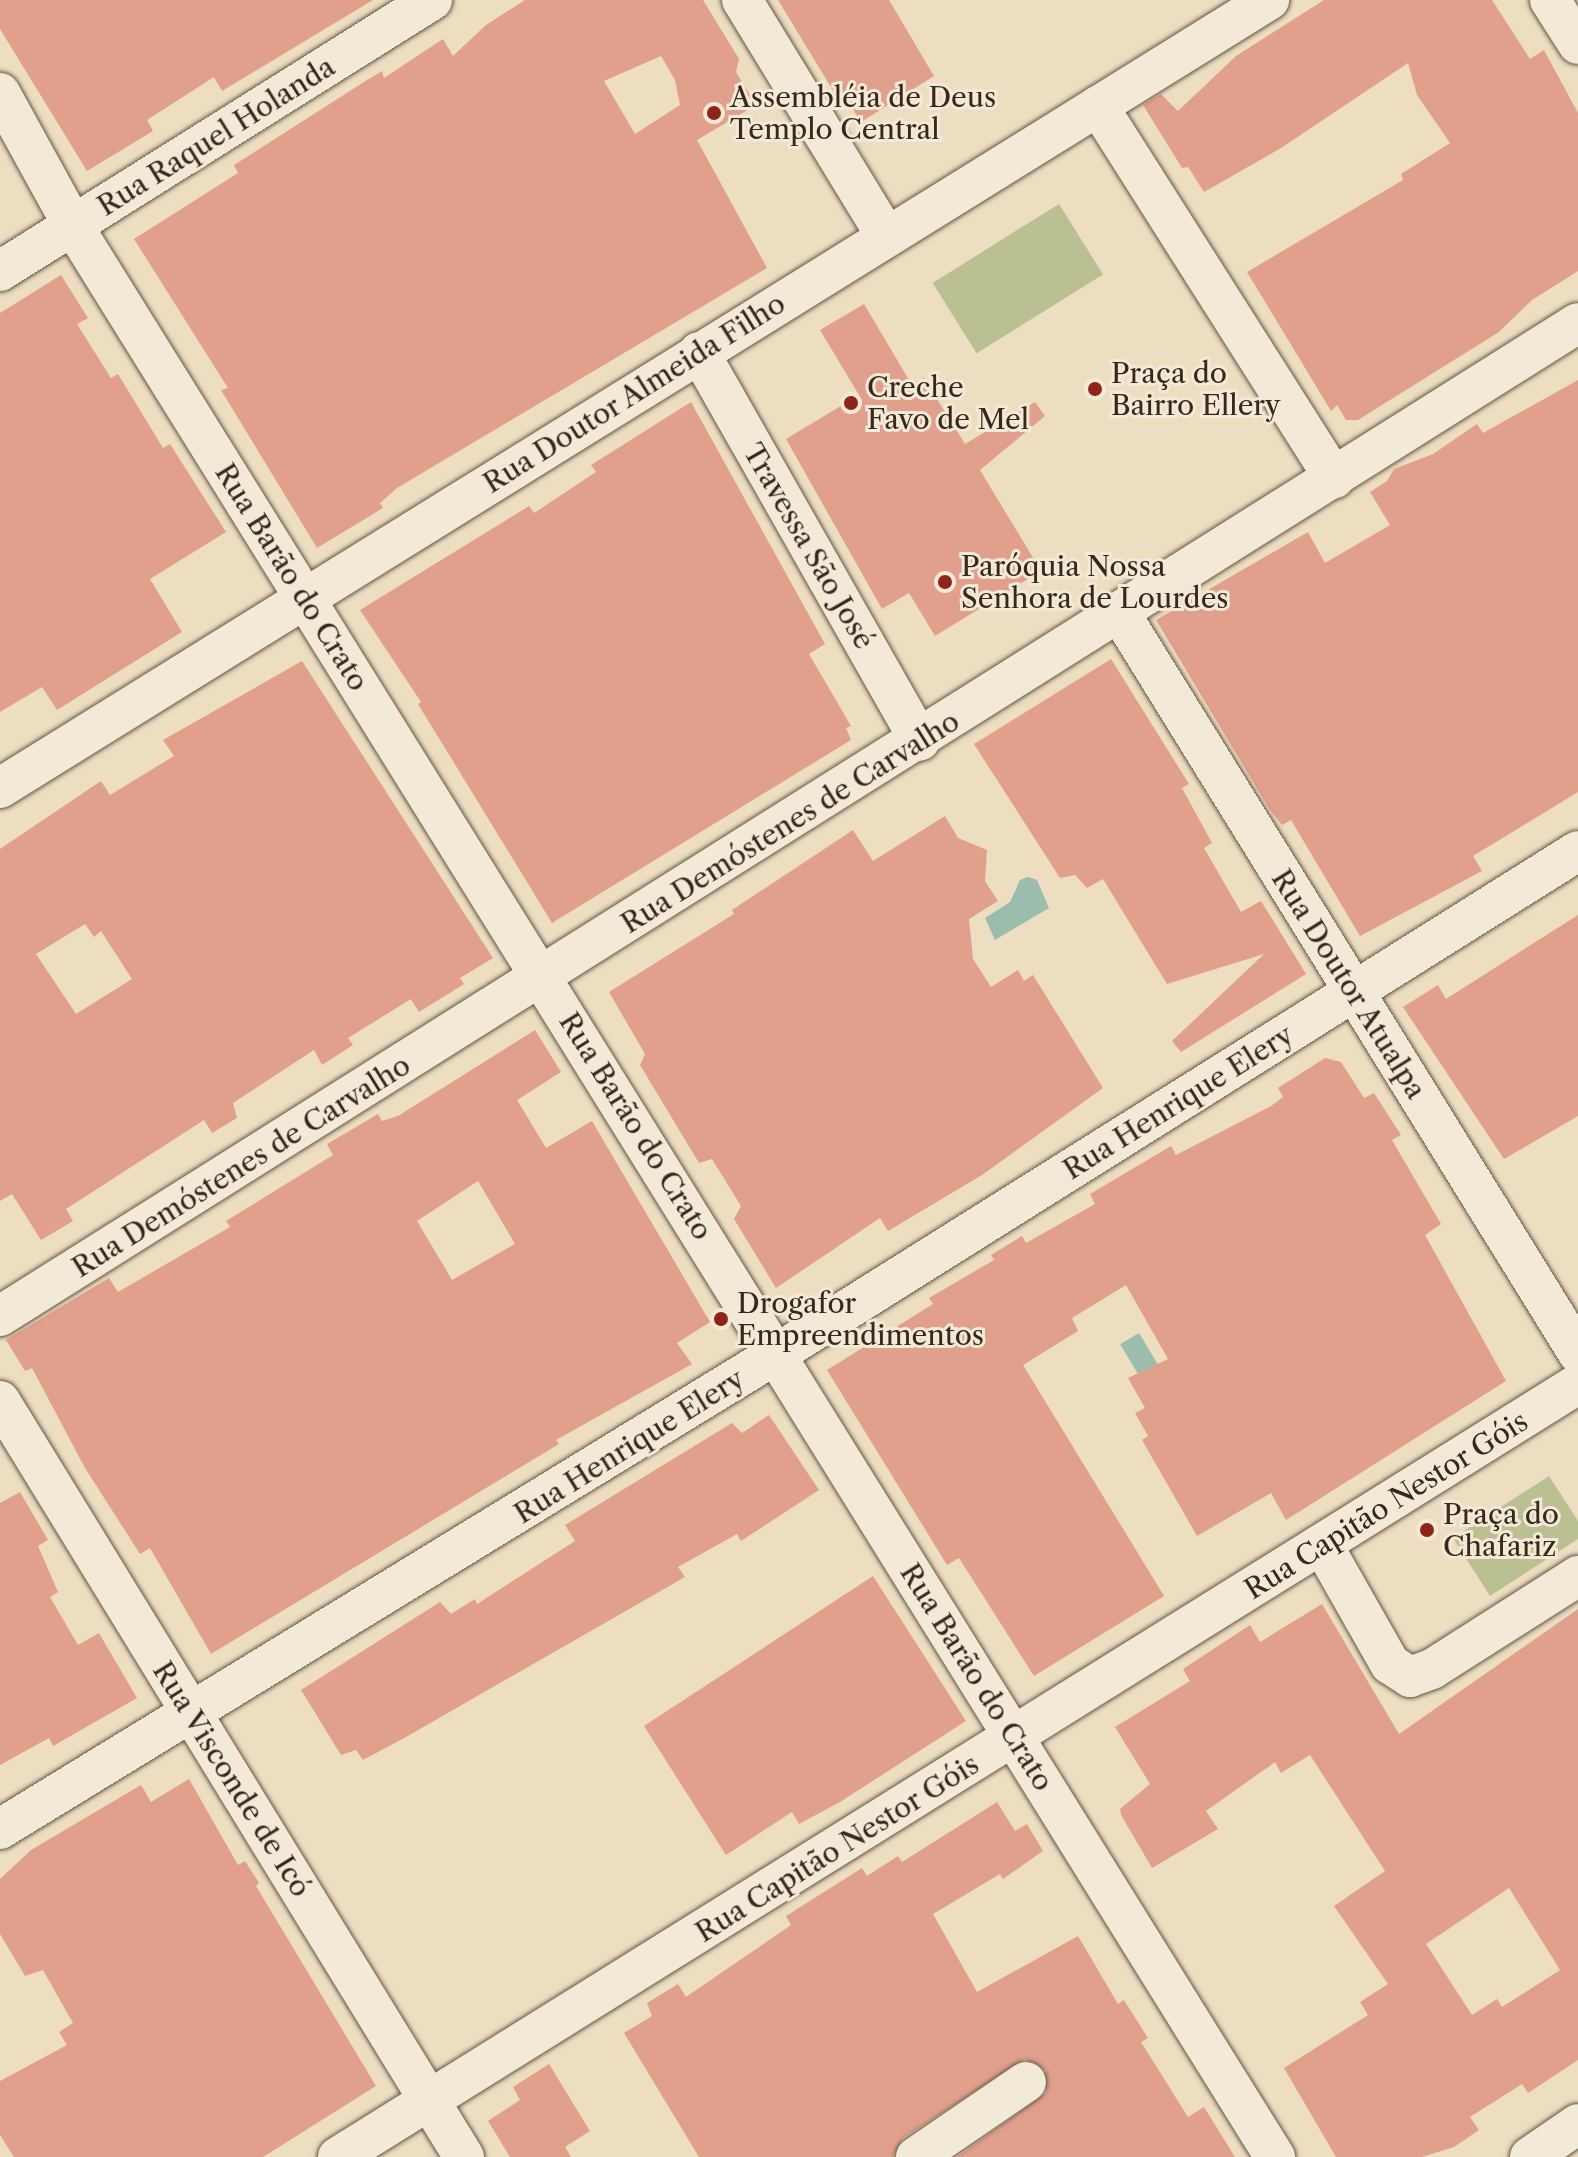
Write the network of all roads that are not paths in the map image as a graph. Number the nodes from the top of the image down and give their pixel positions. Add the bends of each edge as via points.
1 (432, 0) edge
2 (742, 0) edge
3 (1269, 0) edge
4 (1550, 0) edge
5 (1578, 44) edge
6 (0, 93) edge
7 (1098, 106) junction
8 (73, 226) junction
9 (885, 234) junction
10 (0, 271) edge
11 (1578, 323) edge
12 (699, 352) junction
13 (1334, 478) junction
14 (307, 601) junction
15 (1121, 615) junction
16 (920, 741) junction
17 (0, 788) edge
18 (1578, 851) edge
19 (542, 977) junction
20 (1353, 992) junction
21 (0, 1316) edge
22 (778, 1353) junction
23 (1578, 1353) edge
24 (1578, 1384) edge
25 (0, 1401) edge
26 (1323, 1546) junction
27 (1578, 1576) edge
28 (193, 1715) junction
29 (1015, 1739) junction
30 (0, 1829) edge
31 (1026, 2082) dead end
32 (430, 2100) junction
33 (1578, 2124) edge
34 (338, 2157) edge
35 (464, 2157) edge
36 (916, 2157) edge
37 (1275, 2157) edge
38 (1530, 2157) edge

1 - 8 street, Rua Raquel Holanda
2 - 9 street
3 - 7 street, Rua Doutor Almeida Filho
4 - 5 street
6 - 8 street, Rua Barão do Crato
7 - 9 street, Rua Doutor Almeida Filho
7 - 13 street
8 - 10 street, Rua Raquel Holanda
8 - 14 street, Rua Barão do Crato
9 - 12 street, Rua Doutor Almeida Filho
11 - 13 street, Rua Demóstenes de Carvalho
12 - 14 street, Rua Doutor Almeida Filho
12 - 16 street, Travessa São José
13 - 15 street, Rua Demóstenes de Carvalho
14 - 17 street, Rua Doutor Almeida Filho
14 - 19 street, Rua Barão do Crato
15 - 16 street, Rua Demóstenes de Carvalho
15 - 20 street, Rua Doutor Atualpa
16 - 19 street, Rua Demóstenes de Carvalho
18 - 20 street, Rua Henrique Elery
19 - 21 street, Rua Demóstenes de Carvalho
19 - 22 street, Rua Barão do Crato
20 - 22 street, Rua Henrique Elery
20 - 23 street, Rua Doutor Atualpa
22 - 28 street, Rua Henrique Elery
22 - 29 street, Rua Barão do Crato
24 - 26 street, Rua Capitão Nestor Góis
25 - 28 street, Rua Visconde de Icó
26 - 27 street via 1390,1664 1410,1677 1432,1669
26 - 29 street, Rua Capitão Nestor Góis
28 - 30 street, Rua Henrique Elery
28 - 32 street, Rua Visconde de Icó
29 - 32 street, Rua Capitão Nestor Góis
29 - 37 street, Rua Barão do Crato
31 - 36 street
32 - 34 street, Rua Capitão Nestor Góis
32 - 35 street, Rua Visconde de Icó
33 - 38 street

